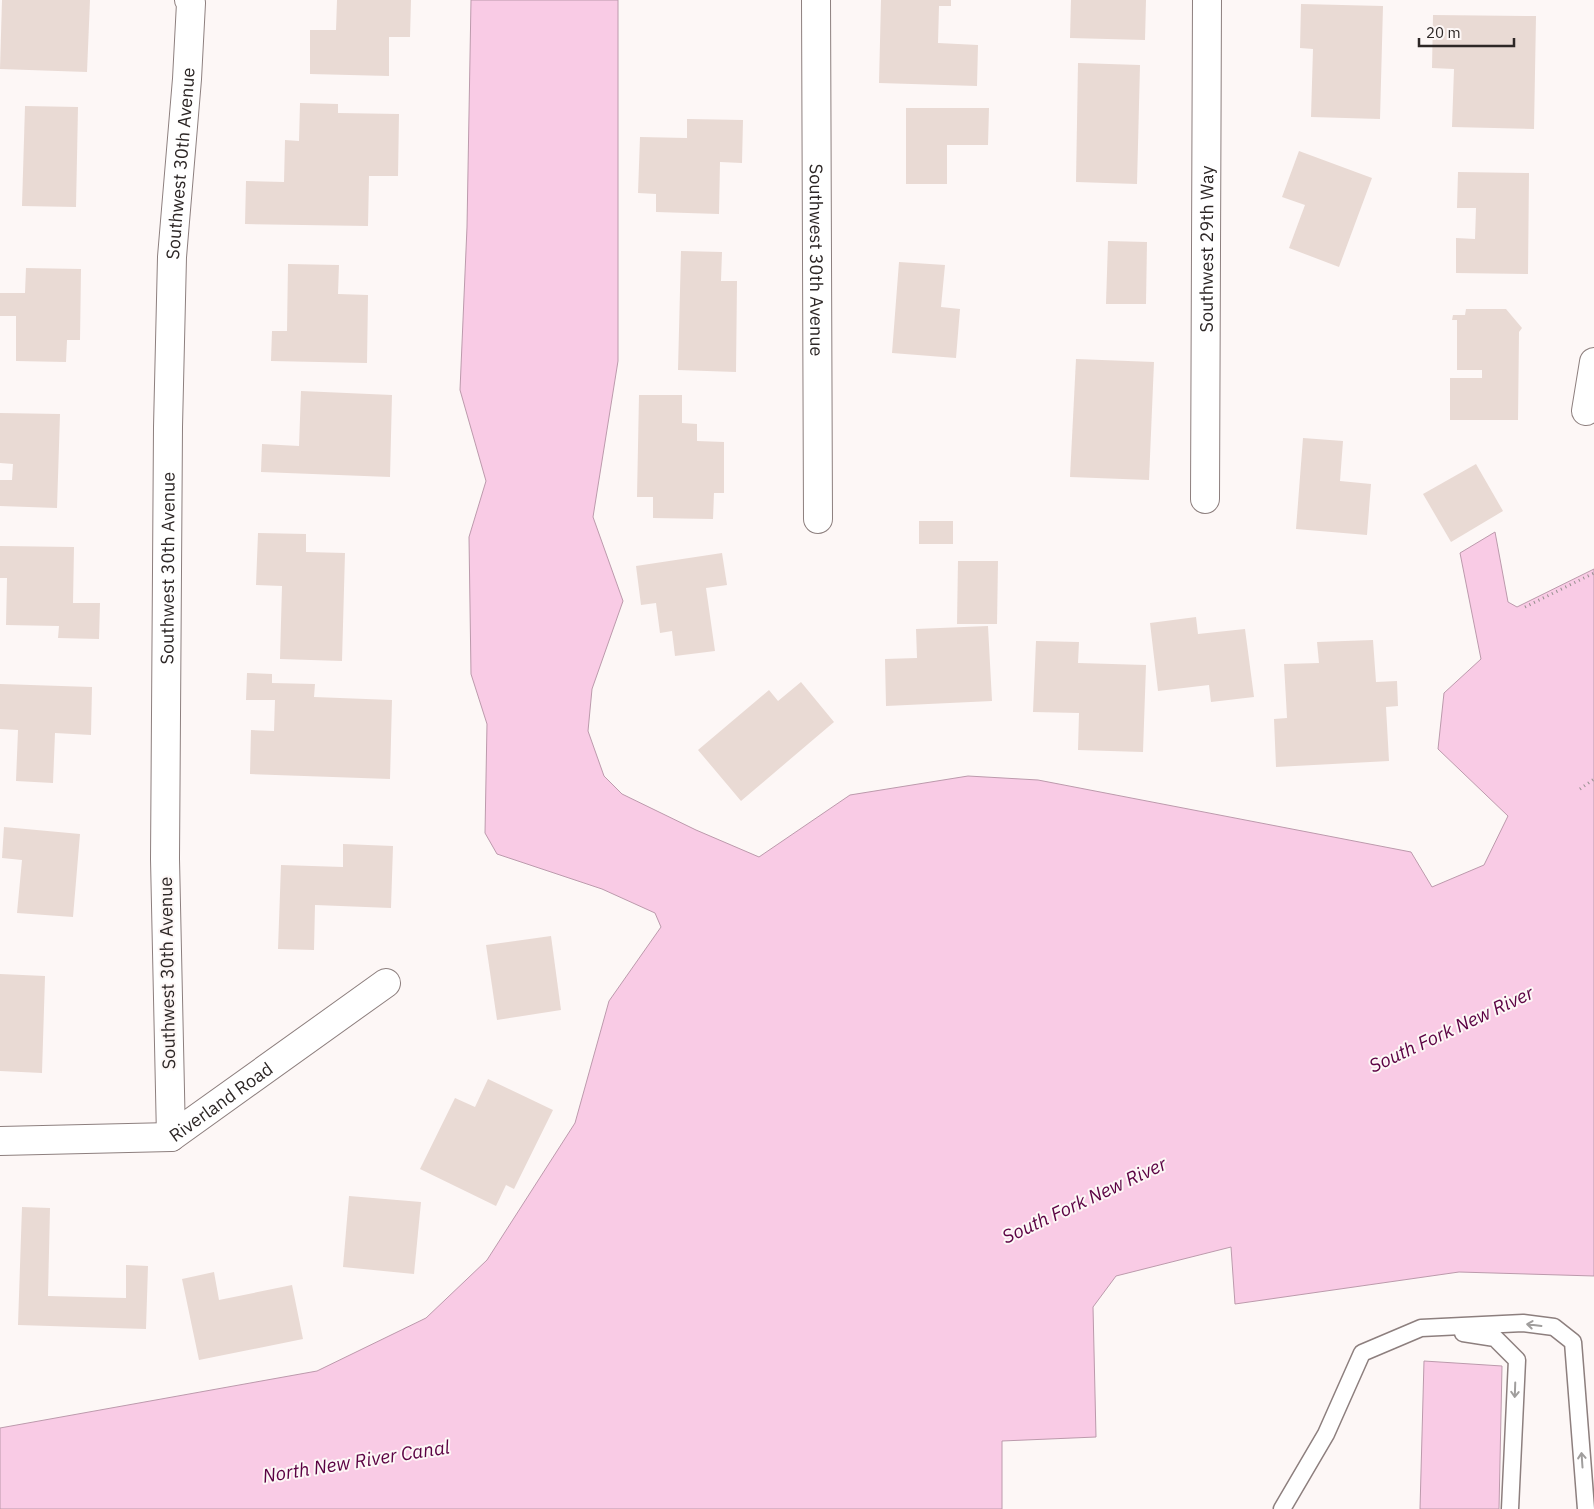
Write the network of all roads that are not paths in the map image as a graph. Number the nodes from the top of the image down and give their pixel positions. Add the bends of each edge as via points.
1 (189, 0) edge
2 (816, 0) edge
3 (1207, 0) edge
4 (1594, 362) edge
5 (1586, 411) dead end
6 (1205, 499) dead end
7 (818, 519) dead end
8 (386, 983) dead end
9 (171, 1137) junction
10 (0, 1141) edge
11 (1421, 1328) junction
12 (1282, 1509) edge
13 (1510, 1509) edge
14 (1586, 1509) edge

1 - 9 street, Southwest 30th Avenue via 187,79 172,256 168,427 165,860
2 - 7 street, Southwest 30th Avenue
3 - 6 street, Southwest 29th Way
4 - 5 street
8 - 9 street, Riverland Road
9 - 10 street, Riverland Road
11 - 12 lane via 1362,1353 1326,1434
11 -> 13 lane via 1496,1338 1517,1360
14 -> 11 lane via 1573,1342 1554,1327 1523,1323

